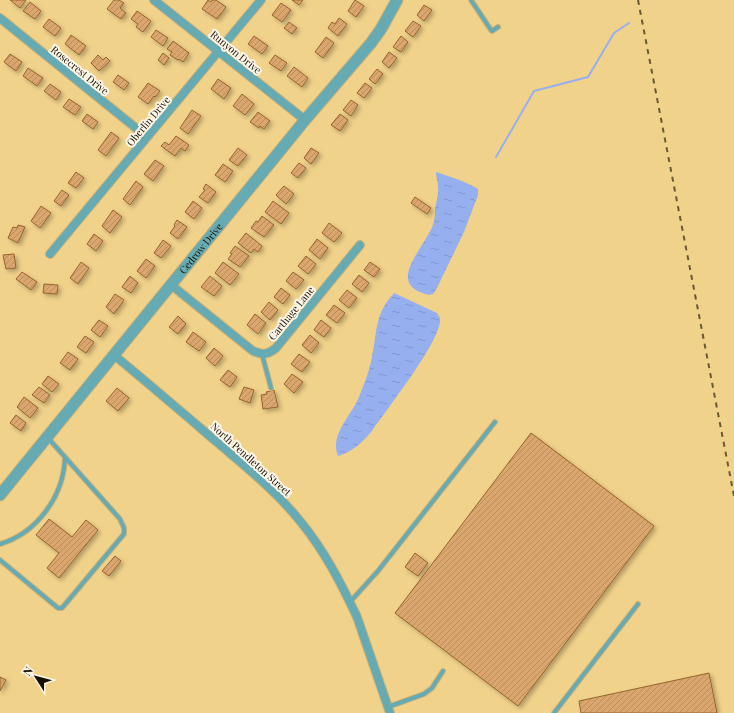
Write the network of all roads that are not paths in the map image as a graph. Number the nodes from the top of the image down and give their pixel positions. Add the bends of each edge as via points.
1 (154, 0) edge
2 (261, 0) edge
3 (398, 0) edge
4 (471, 0) edge
5 (0, 18) edge
6 (498, 26) dead end
7 (218, 51) junction
8 (305, 120) junction
9 (147, 137) junction
10 (360, 245) dead end
11 (50, 254) dead end
12 (170, 284) junction
13 (262, 354) junction
14 (114, 355) junction
15 (270, 388) dead end
16 (495, 422) dead end
17 (47, 437) junction
18 (65, 457) junction
19 (0, 495) edge
20 (0, 544) edge
21 (0, 560) edge
22 (350, 602) junction
23 (638, 604) dead end
24 (444, 671) dead end
25 (389, 710) edge
26 (555, 713) edge

1 - 7 street, Runyon Drive
2 - 7 street, Oberlin Drive
3 - 8 street, Cedrow Drive via 371,43
4 - 6 lane via 492,31
5 - 9 street, Rosecrest Drive
7 - 8 street, Runyon Drive
7 - 9 street, Oberlin Drive
8 - 12 street, Cedrow Drive
9 - 11 street, Oberlin Drive
10 - 13 street, Carthage Lane via 276,348 268,354
12 - 13 street via 253,351
12 - 14 street, Cedrow Drive
13 - 15 lane
14 - 17 street, Cedrow Drive
14 - 22 street, North Pendleton Street via 264,482 284,502 324,553
16 - 22 lane via 378,571
17 - 18 lane
17 - 19 street, Cedrow Drive
18 - 20 lane via 61,486 53,502 33,526 12,540
18 - 21 lane via 120,519 124,534 62,608 58,608
22 - 25 street, North Pendleton Street
23 - 26 lane
24 - 25 lane via 432,688 424,694

